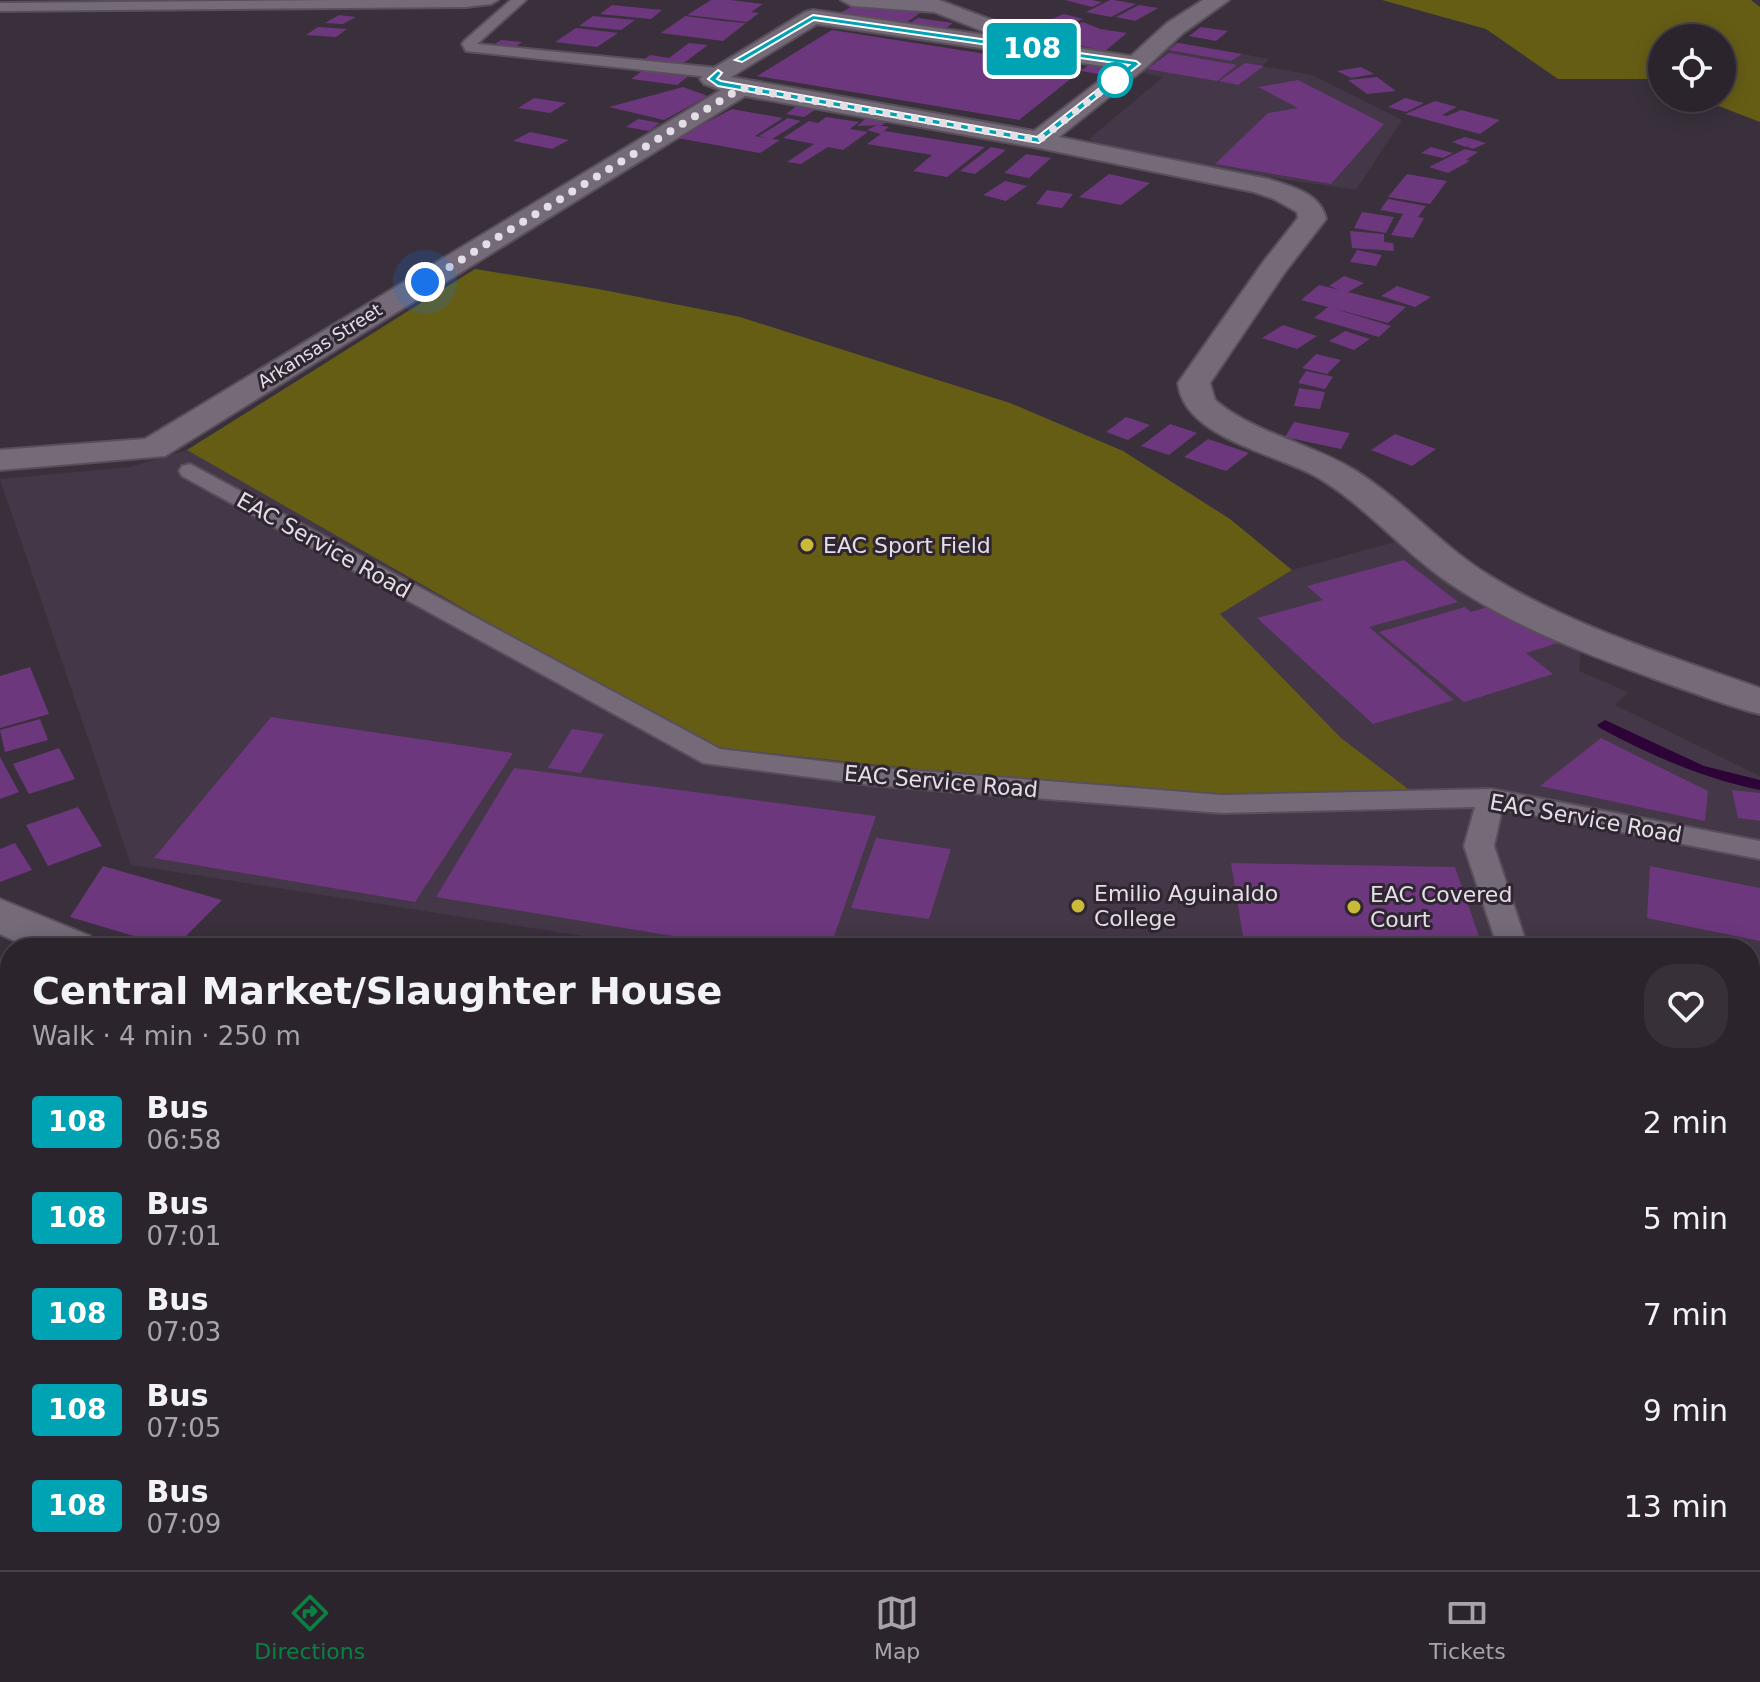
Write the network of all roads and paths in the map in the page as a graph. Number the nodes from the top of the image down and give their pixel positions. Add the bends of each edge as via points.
1 (491, 0) edge
2 (519, 0) edge
3 (845, 0) edge
4 (852, 0) edge
5 (1194, 0) edge
6 (1218, 0) edge
7 (466, 3) junction
8 (0, 7) edge
9 (502, 15) junction
10 (813, 17) junction
11 (1055, 52) junction
12 (1124, 62) junction
13 (718, 73) junction
14 (741, 88) junction
15 (1039, 140) junction
16 (0, 460) edge
17 (190, 471) dead end
18 (1760, 702) edge
19 (1491, 798) junction
20 (1760, 850) edge
21 (0, 915) edge
22 (51, 938) edge
23 (1510, 938) edge

1 - 7 lane
2 - 9 lane
3 - 10 street
4 - 11 street via 937,6
5 - 12 street via 1160,21
6 - 12 street
7 - 8 lane
7 - 9 lane
9 - 13 lane via 469,44 471,48
10 - 11 street
10 - 13 street
11 - 12 street
12 - 15 street
13 - 14 street via 714,81
14 - 15 street
14 - 16 street, Arkansas Street via 153,449
15 - 18 street via 1258,185 1310,208 1312,219 1303,233 1194,383 1204,408 1325,467 1477,585 1562,630
17 - 19 lane, EAC Service Road via 713,757 871,776 1222,804
19 - 20 lane, EAC Service Road
19 - 23 lane via 1479,846
21 - 22 street

